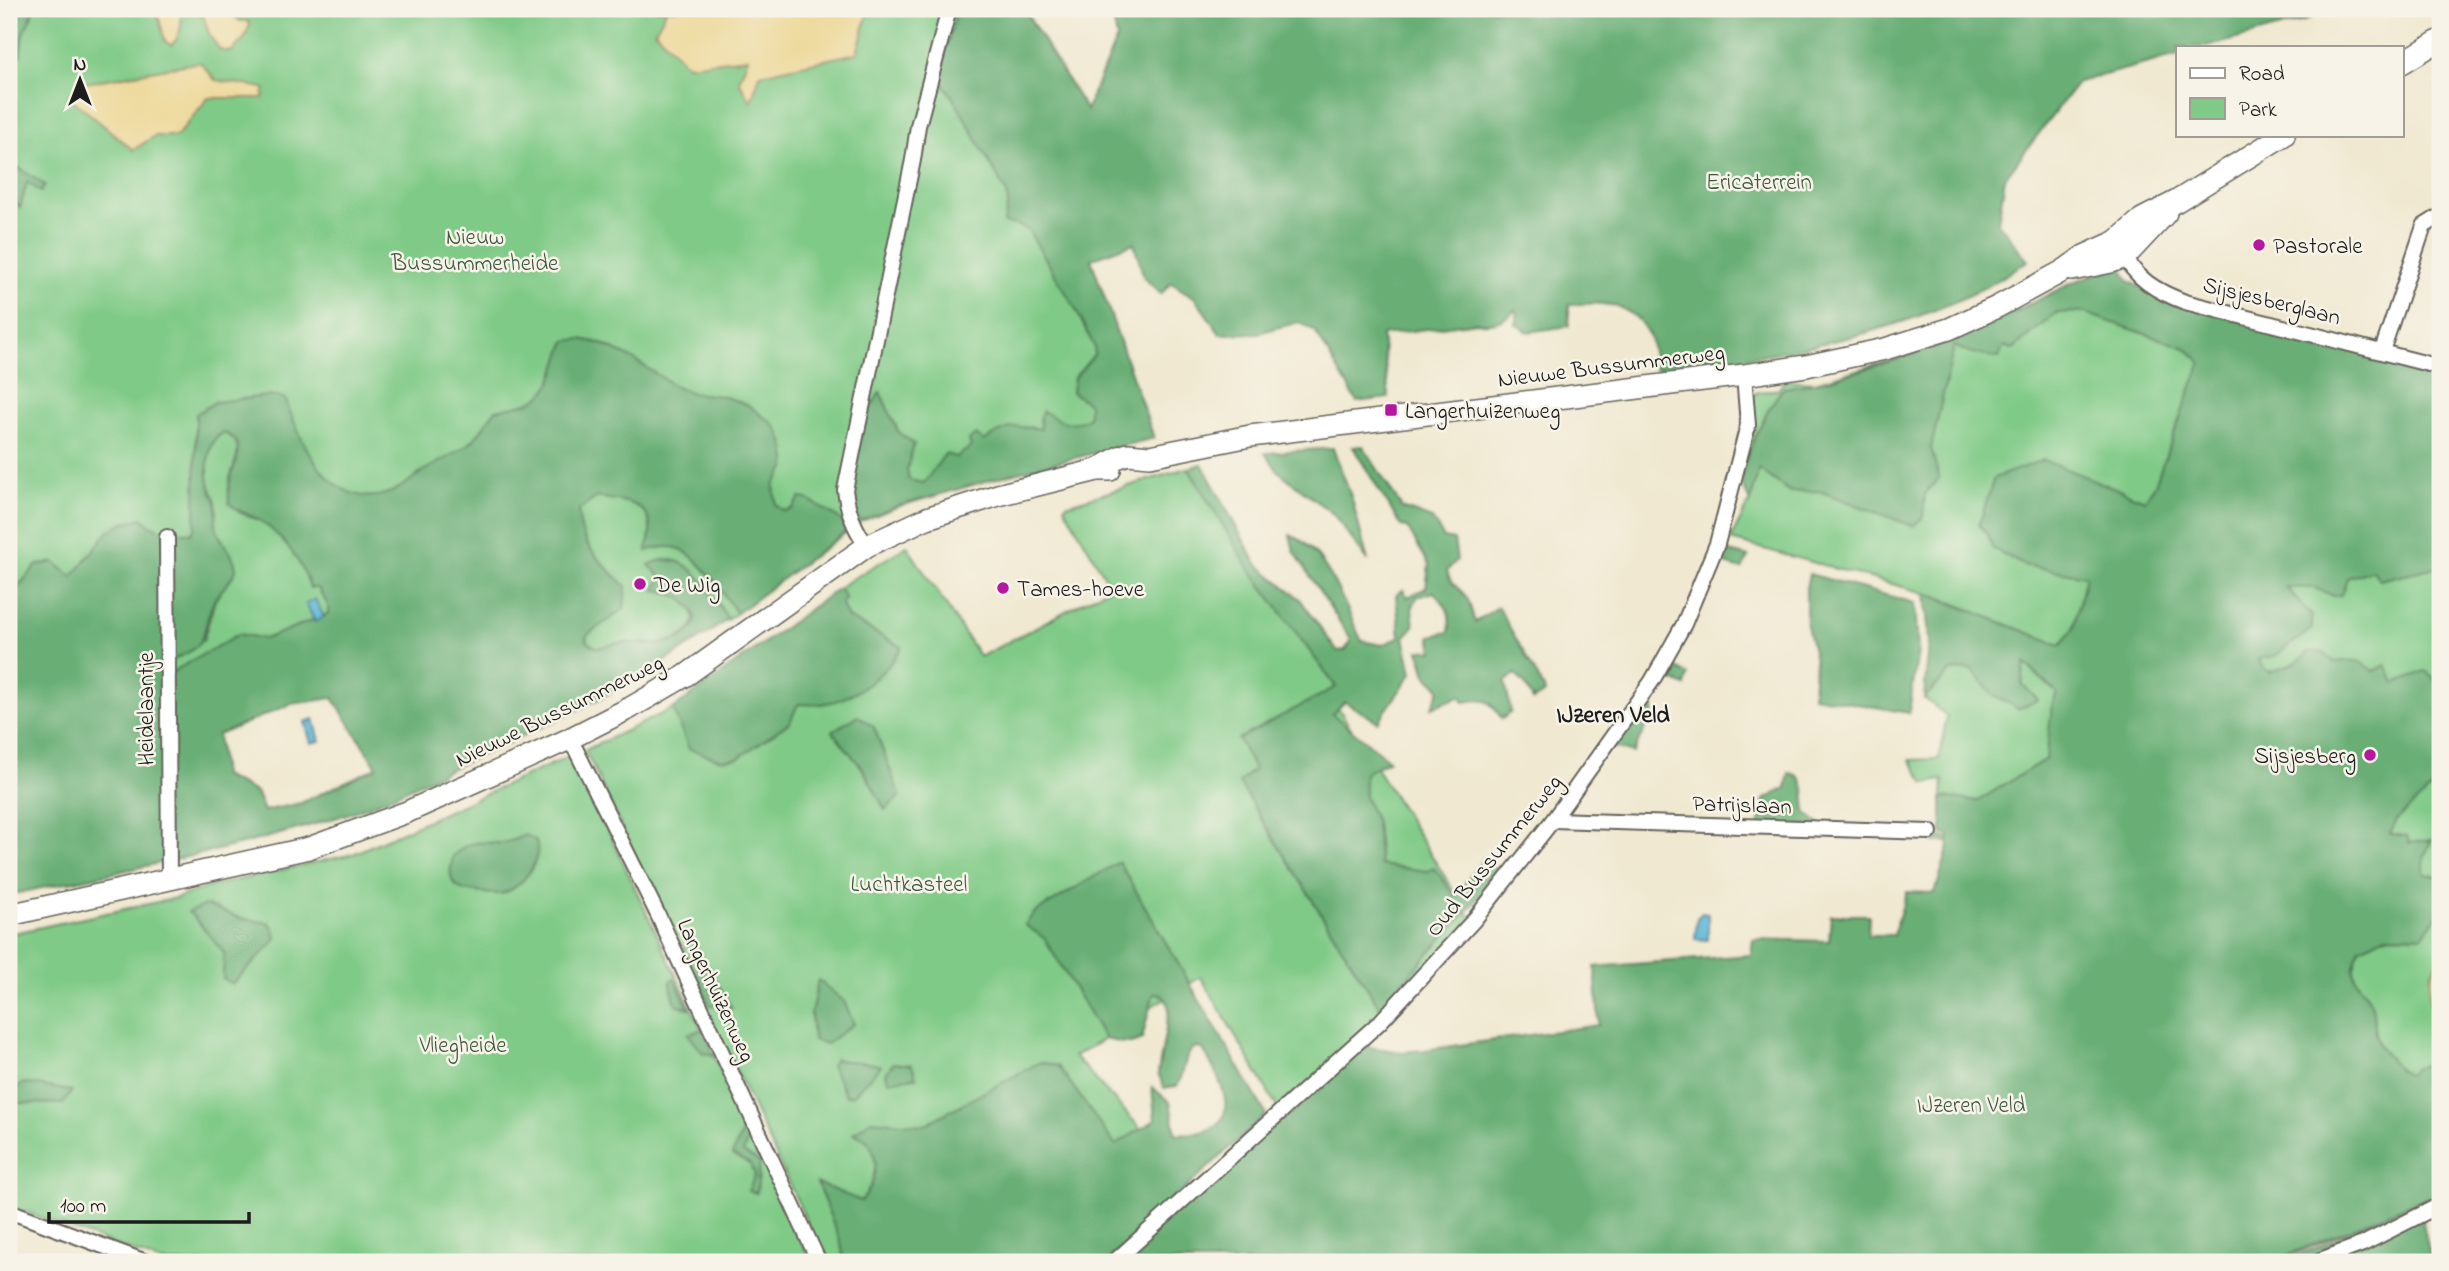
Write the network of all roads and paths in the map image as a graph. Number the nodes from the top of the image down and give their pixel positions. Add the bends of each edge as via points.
1 (949, 9) edge
2 (2440, 40) edge
3 (2404, 62) edge
4 (2271, 138) edge
5 (2440, 216) edge
6 (2121, 249) junction
7 (2382, 351) junction
8 (2440, 367) edge
9 (1744, 375) junction
10 (167, 537) dead end
11 (867, 546) junction
12 (567, 740) junction
13 (1553, 820) junction
14 (1930, 832) dead end
15 (169, 881) junction
16 (9, 915) edge
17 (2440, 1205) edge
18 (9, 1211) edge
19 (146, 1262) edge
20 (819, 1262) edge
21 (1114, 1262) edge
22 (2315, 1262) edge

1 - 11 street via 918,126 845,490 850,516
2 - 3 main road
4 - 6 main road via 2177,201
5 - 7 street via 2424,226
6 - 7 street, Sijsjesberglaan via 2144,282 2163,294
6 - 9 main road, Nieuwe Bussummerweg via 2111,262 2063,271 1949,329 1885,349
7 - 8 street, Sijsjesberglaan
9 - 11 main road, Nieuwe Bussummerweg via 1250,436 998,495 927,518
9 - 13 street, Oud Bussummerweg via 1748,425 1717,544 1684,624 1652,681
10 - 15 street, Heidelaantje
11 - 12 main road, Nieuwe Bussummerweg via 685,676
12 - 15 main road, Nieuwe Bussummerweg via 407,812 309,848
12 - 20 street, Langerhuizenweg via 658,915
13 - 14 street, Patrijslaan
13 - 21 street, Oud Bussummerweg via 1474,920 1380,1022
15 - 16 main road, Nieuwe Bussummerweg
17 - 22 street via 2363,1244
18 - 19 street

